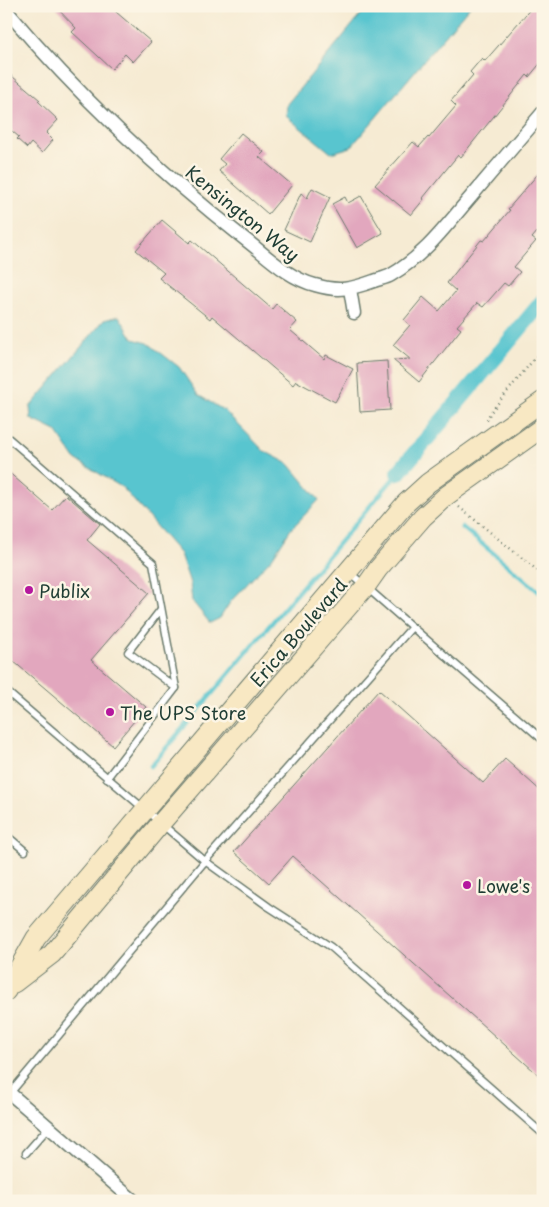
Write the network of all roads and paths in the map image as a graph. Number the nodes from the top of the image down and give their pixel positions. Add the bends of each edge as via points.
1 (6, 10) edge
2 (543, 112) edge
3 (350, 289) junction
4 (354, 313) dead end
5 (543, 348) edge
6 (543, 401) edge
7 (543, 427) edge
8 (6, 436) edge
9 (474, 449) junction
10 (446, 496) junction
11 (349, 572) junction
12 (543, 575) edge
13 (366, 586) junction
14 (161, 609) junction
15 (412, 627) junction
16 (176, 688) junction
17 (6, 691) edge
18 (543, 740) edge
19 (107, 778) junction
20 (146, 810) junction
21 (161, 823) junction
22 (6, 835) edge
23 (24, 851) dead end
24 (205, 861) junction
25 (8, 989) edge
26 (9, 1091) edge
27 (50, 1127) junction
28 (543, 1134) edge
29 (26, 1153) dead end
30 (134, 1201) edge

1 - 3 street, Kensington Way via 120,131 226,225 297,278 332,289
2 - 3 street, Kensington Way via 425,251 390,276
3 - 4 street
5 - 9 path via 490,413
6 - 9 street, Erica Boulevard
7 - 10 street, Erica Boulevard
8 - 14 lane via 153,563
9 - 11 street, Erica Boulevard via 406,503
10 - 12 path
10 - 13 street, Erica Boulevard via 423,517
11 - 13 lane
11 - 20 street, Erica Boulevard
13 - 15 lane
13 - 21 street, Erica Boulevard
14 - 16 lane
14 - 16 lane via 128,652
15 - 18 lane
15 - 24 lane
16 - 19 lane
17 - 19 lane
19 - 20 lane
20 - 21 lane
20 - 25 street, Erica Boulevard via 36,938
21 - 24 lane
21 - 25 street, Erica Boulevard via 52,954
22 - 23 lane
24 - 26 lane
24 - 28 lane via 331,947
26 - 27 street
27 - 29 lane
27 - 30 street

